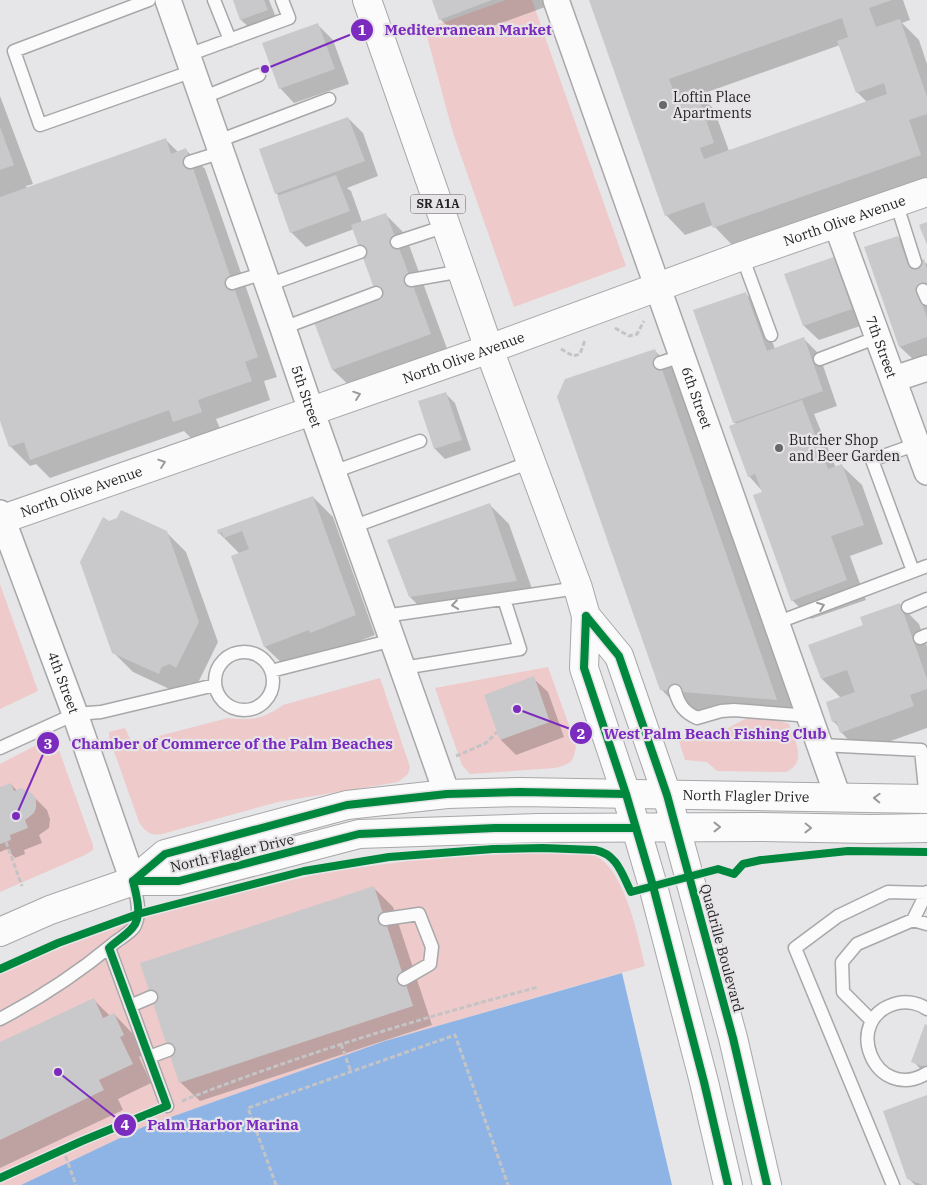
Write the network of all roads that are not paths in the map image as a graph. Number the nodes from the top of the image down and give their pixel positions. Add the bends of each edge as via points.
1 (149, 0) edge
2 (168, 0) edge
3 (214, 0) edge
4 (282, 0) edge
5 (367, 0) edge
6 (556, 0) edge
7 (230, 40) junction
8 (190, 63) junction
9 (259, 75) dead end
10 (202, 98) junction
11 (329, 98) dead end
12 (220, 147) junction
13 (190, 162) dead end
14 (927, 192) edge
15 (896, 202) junction
16 (836, 223) junction
17 (446, 226) junction
18 (396, 242) dead end
19 (360, 252) dead end
20 (742, 256) junction
21 (915, 262) dead end
22 (462, 271) junction
23 (266, 279) junction
24 (411, 280) dead end
25 (232, 283) dead end
26 (657, 287) junction
27 (376, 293) dead end
28 (283, 328) junction
29 (771, 335) dead end
30 (878, 337) junction
31 (488, 349) junction
32 (820, 359) dead end
33 (927, 368) edge
34 (894, 379) junction
35 (311, 411) junction
36 (420, 441) dead end
37 (917, 444) junction
38 (531, 462) junction
39 (333, 472) junction
40 (927, 472) edge
41 (1, 517) edge
42 (352, 527) junction
43 (927, 566) edge
44 (913, 571) junction
45 (578, 588) junction
46 (504, 599) junction
47 (927, 599) edge
48 (908, 607) dead end
49 (384, 616) junction
50 (586, 616) junction
51 (776, 623) junction
52 (393, 640) junction
53 (403, 668) junction
54 (271, 671) junction
55 (215, 685) junction
56 (675, 691) dead end
57 (75, 714) junction
58 (810, 716) junction
59 (821, 745) junction
60 (0, 748) edge
61 (447, 794) junction
62 (626, 794) junction
63 (667, 795) junction
64 (838, 797) junction
65 (926, 799) edge
66 (675, 827) junction
67 (636, 828) junction
68 (927, 828) edge
69 (133, 881) junction
70 (926, 893) edge
71 (384, 919) dead end
72 (913, 920) junction
73 (927, 924) edge
74 (0, 932) edge
75 (109, 948) junction
76 (404, 979) dead end
77 (151, 997) dead end
78 (130, 1006) junction
79 (927, 1009) edge
80 (0, 1019) edge
81 (872, 1021) junction
82 (168, 1050) dead end
83 (149, 1057) junction
84 (927, 1073) edge
85 (168, 1106) road end
86 (728, 1185) edge
87 (767, 1185) edge
88 (893, 1185) edge

1 - 8 lane via 14,51 40,125
2 - 8 street, 5th Street
3 - 7 lane
4 - 7 lane via 289,18
5 - 17 street, SR A1A
6 - 26 street, 6th Street
7 - 8 lane
8 - 10 street, 5th Street
9 - 10 lane
10 - 12 street, 5th Street
11 - 12 lane
12 - 13 lane
12 - 23 street, 5th Street
14 - 15 street, North Olive Avenue
15 - 16 street, North Olive Avenue
15 - 21 lane
16 - 20 street, North Olive Avenue
16 - 30 street, 7th Street
17 - 18 lane
17 - 22 street, SR A1A
19 - 23 lane
20 - 26 street, North Olive Avenue
20 - 29 lane
22 - 24 lane
22 - 31 street, SR A1A
23 - 25 lane
23 - 28 street, 5th Street
26 - 31 street, North Olive Avenue
26 - 51 street, 6th Street via 671,360
27 - 28 lane
28 - 35 street, 5th Street
30 - 32 lane
30 - 34 street, 7th Street
35 -> 31 street, North Olive Avenue
31 - 38 street, SR A1A
33 - 34 street
34 - 37 street, 7th Street
35 - 39 street, 5th Street
41 -> 35 street, North Olive Avenue
36 - 39 lane
37 - 40 street, 7th Street
37 - 44 lane via 872,460
38 - 42 lane
38 - 45 street, SR A1A
39 - 42 street, 5th Street
41 - 57 street, 4th Street
42 - 49 street, 5th Street
43 - 44 lane
51 -> 44 lane
45 - 46 lane
45 - 50 street, SR A1A
46 -> 49 lane
46 - 53 lane via 520,649
47 - 48 lane
49 - 52 street, 5th Street
50 - 62 street, SR A1A via 584,668
50 - 63 street, Quadrille Boulevard / SR A1A via 619,656
51 - 58 street, 6th Street
52 - 53 street, 5th Street
52 - 54 lane
53 - 61 street, 5th Street
54 - 55 lane via 265,661 243,651 231,654 221,662
54 - 55 lane via 273,682 270,692 256,708 234,708 225,703
55 - 57 lane via 101,712
56 - 58 lane via 686,713 697,718 734,710
57 - 60 lane
57 - 69 street, 4th Street
58 - 59 street, 6th Street
59 - 64 street, 6th Street
59 - 65 lane via 922,750
61 - 62 street, North Flagler Drive
61 - 69 street, North Flagler Drive via 347,805 165,854
62 - 63 street, North Flagler Drive
62 - 67 street, SR A1A
63 - 64 street, North Flagler Drive
63 - 66 street, Quadrille Boulevard / SR A1A
65 -> 64 street, North Flagler Drive
66 - 67 street, North Flagler Drive
66 -> 68 street, North Flagler Drive
66 - 87 street, Quadrille Boulevard / SR A1A via 731,1029
67 - 69 street, North Flagler Drive via 495,828 359,834 179,881
67 - 86 street, SR A1A via 688,1018
69 - 74 street, North Flagler Drive via 50,910
69 - 75 lane via 138,914 134,927
70 - 72 lane
70 - 88 lane via 888,892 838,916 795,948
71 - 76 lane via 419,914 432,947 430,964
72 - 73 lane
72 - 81 lane via 857,944 842,962 843,992
75 - 78 lane
75 - 80 lane via 27,1005
77 - 78 lane
78 - 83 lane
79 - 81 lane via 915,1003 902,1002 885,1008
81 - 84 lane via 867,1038 874,1064 896,1078 910,1080
82 - 83 lane
83 - 85 lane

